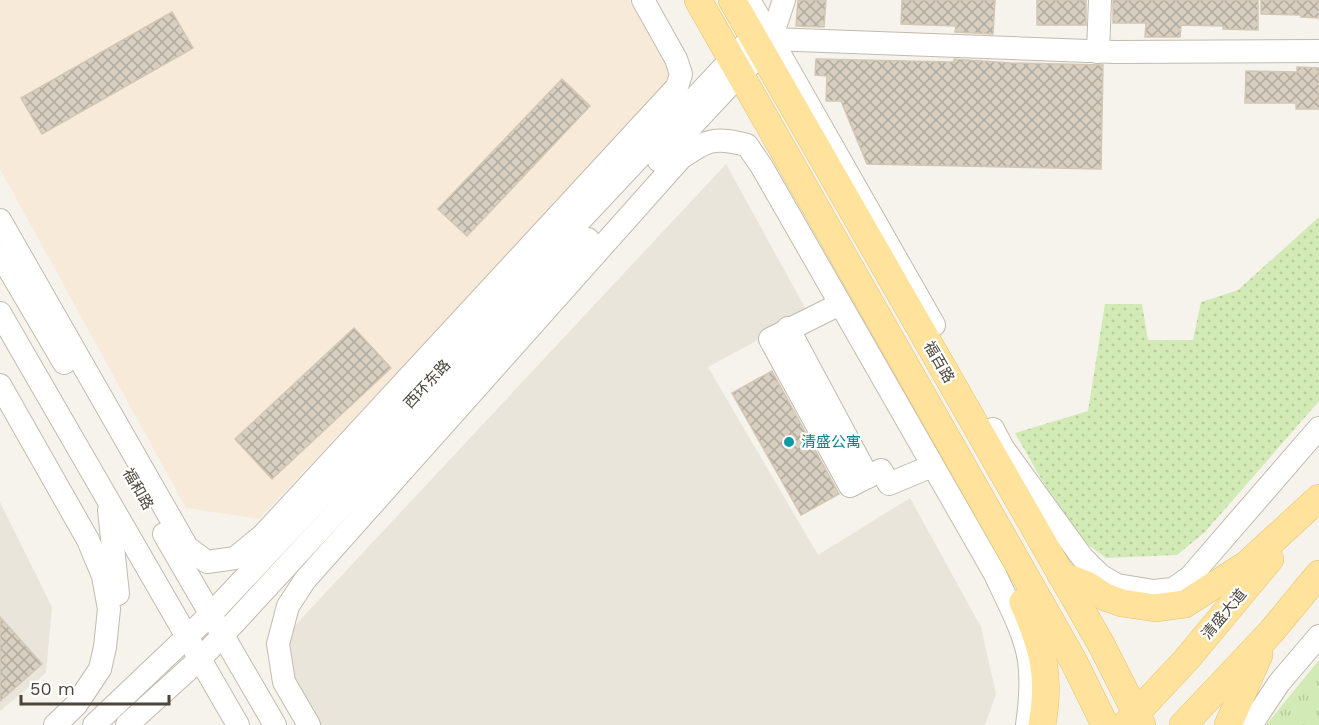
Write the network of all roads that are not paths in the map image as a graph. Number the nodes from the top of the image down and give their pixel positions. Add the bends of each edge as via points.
1 (643, 0) edge
2 (698, 0) edge
3 (732, 0) edge
4 (749, 0) edge
5 (784, 0) edge
6 (1100, 0) edge
7 (761, 43) junction
8 (1319, 51) edge
9 (1098, 52) junction
10 (736, 66) junction
11 (0, 220) edge
12 (0, 254) edge
13 (840, 304) junction
14 (0, 313) edge
15 (0, 385) edge
16 (1319, 428) edge
17 (932, 466) junction
18 (1319, 499) edge
19 (983, 501) junction
20 (108, 503) junction
21 (1319, 574) edge
22 (1061, 575) junction
23 (211, 614) junction
24 (1271, 632) junction
25 (223, 635) junction
26 (1319, 636) edge
27 (189, 637) junction
28 (201, 658) junction
29 (1135, 721) edge
30 (56, 725) edge
31 (84, 725) edge
32 (94, 725) edge
33 (127, 725) edge
34 (238, 725) edge
35 (275, 725) edge
36 (309, 725) edge
37 (1027, 725) edge
38 (1042, 725) edge
39 (1105, 725) edge
40 (1183, 725) edge
41 (1228, 725) edge
42 (1251, 725) edge

1 - 11 street via 676,59 681,74 677,87 263,535 235,558 207,562 187,547
2 - 10 main road, 福百路
3 - 7 main road, 福百路
4 - 7 street
5 - 7 street
6 - 9 street
7 - 9 street
7 - 10 street, 西环东路
7 - 16 street via 1003,448 1082,557 1100,575 1117,585 1154,591 1173,589 1190,577
7 - 22 main road, 福百路
8 - 9 street
10 - 19 main road, 福百路
10 - 23 street, 西环东路
10 - 25 street, 西环东路
12 - 23 street, 福和路
13 - 17 street
13 - 17 street via 770,339 850,486 881,470 889,484
13 - 36 street via 747,145 725,140 703,142 681,158 293,597 278,644 284,682
14 - 20 street
15 - 30 street via 88,540 103,576 109,609 100,669 76,705
17 - 37 street via 995,574 1017,621 1029,659
18 - 22 main road via 1247,564 1185,604 1155,608 1122,603
18 - 29 main road, 清盛大道
19 - 38 main road via 997,551 1037,635 1046,675
19 - 39 main road, 福百路
20 - 27 street
20 - 31 street via 118,590 116,636 107,684
21 - 24 main road
22 - 29 main road, 福百路
23 - 25 street, 福和路
23 - 27 street, 西环东路
24 - 40 main road
24 - 41 main road
25 - 28 street, 西环东路
25 - 35 street, 福和路
26 - 42 street
27 - 28 street
27 - 32 street, 西环东路
28 - 33 street, 西环东路
28 - 34 street

